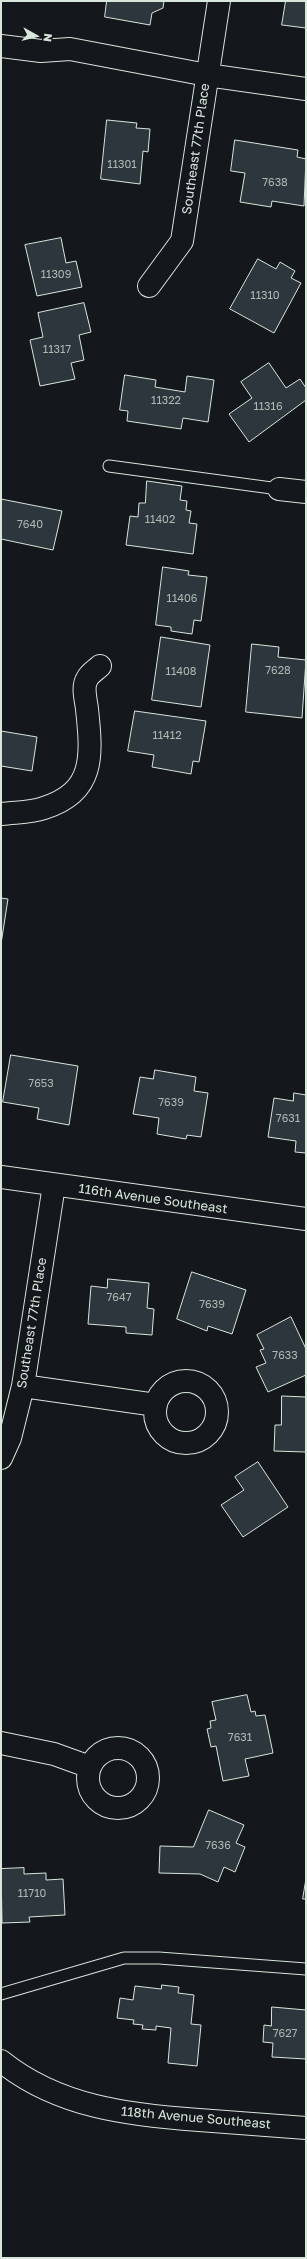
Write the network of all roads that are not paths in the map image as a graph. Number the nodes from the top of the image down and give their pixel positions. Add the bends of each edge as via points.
1 (219, 1) edge
2 (1, 46) edge
3 (207, 75) junction
4 (306, 89) edge
5 (149, 286) dead end
6 (109, 466) dead end
7 (279, 489) joint
8 (306, 492) edge
9 (100, 666) dead end
10 (1, 814) edge
11 (1, 1177) edge
12 (54, 1185) junction
13 (306, 1219) edge
14 (23, 1386) junction
15 (156, 1405) dead end
16 (1, 1458) edge
17 (1, 1743) edge
18 (90, 1767) dead end
19 (306, 1969) edge
20 (1, 1994) edge
21 (1, 2061) edge
22 (306, 2128) edge

1 - 3 street, Southeast 77th Place
2 - 3 street via 42,51 70,48
3 - 4 street
3 - 5 street, Southeast 77th Place via 182,241
6 - 7 lane
7 - 8 street
9 - 10 street via 86,679 84,689 88,744 87,768 83,783 60,802 42,809
11 - 12 street, 116th Avenue Southeast
12 - 13 street, 116th Avenue Southeast
12 - 14 street, Southeast 77th Place
14 - 15 street
14 - 16 street, Southeast 77th Place via 10,1438
17 - 18 street via 54,1754
19 - 20 lane via 159,1958 124,1958
21 - 22 street, 118th Avenue Southeast via 17,2074 66,2098 134,2115

